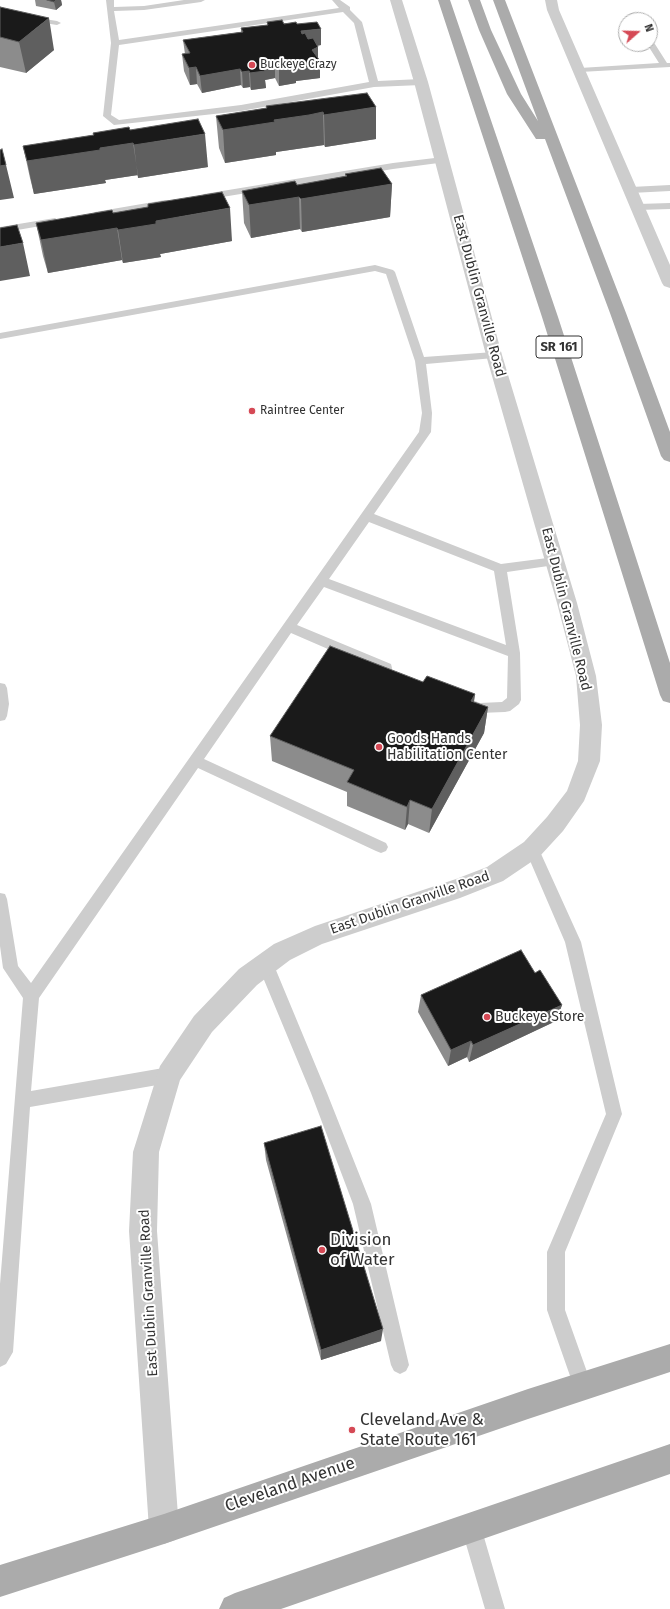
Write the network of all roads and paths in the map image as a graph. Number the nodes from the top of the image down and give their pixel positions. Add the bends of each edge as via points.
1 (110, 0) edge
2 (197, 0) edge
3 (201, 0) edge
4 (336, 0) edge
5 (396, 0) edge
6 (444, 0) edge
7 (474, 0) edge
8 (499, 0) edge
9 (551, 0) edge
10 (110, 9) junction
11 (347, 9) junction
12 (0, 14) edge
13 (57, 23) dead end
14 (115, 43) junction
15 (657, 52) edge
16 (667, 65) edge
17 (580, 70) junction
18 (421, 82) junction
19 (374, 84) junction
20 (443, 160) junction
21 (564, 172) junction
22 (670, 188) edge
23 (631, 190) junction
24 (196, 198) edge
25 (173, 202) edge
26 (670, 206) edge
27 (638, 208) junction
28 (86, 216) edge
29 (63, 220) edge
30 (0, 230) edge
31 (670, 284) edge
32 (0, 336) edge
33 (494, 355) junction
34 (420, 361) junction
35 (670, 456) edge
36 (366, 516) junction
37 (555, 561) junction
38 (500, 568) junction
39 (321, 581) junction
40 (289, 627) junction
41 (514, 653) junction
42 (398, 674) edge
43 (0, 688) edge
44 (670, 695) edge
45 (457, 698) edge
46 (0, 716) edge
47 (195, 761) junction
48 (381, 846) dead end
49 (532, 849) junction
50 (0, 899) edge
51 (265, 963) junction
52 (31, 996) junction
53 (169, 1075) junction
54 (22, 1100) junction
55 (0, 1358) edge
56 (670, 1358) edge
57 (400, 1365) dead end
58 (583, 1386) junction
59 (670, 1459) edge
60 (471, 1527) junction
61 (164, 1529) junction
62 (0, 1582) edge
63 (235, 1609) edge
64 (495, 1609) edge

1 - 10 lane
2 - 3 lane
2 - 10 lane via 144,8
4 - 11 lane
5 - 18 street, East Dublin Granville Road
6 - 44 main road, SR 161 via 550,317
7 - 21 main road via 514,94
8 - 21 main road
9 - 17 street
10 - 14 lane
11 - 14 lane
11 - 19 lane via 358,22
12 - 13 lane
14 - 19 lane via 107,116 117,123 241,108
15 - 16 lane
16 - 17 lane
17 - 23 street
18 - 19 lane
18 - 20 street, East Dublin Granville Road
20 - 24 lane
20 - 33 street, East Dublin Granville Road
21 - 35 main road
22 - 23 lane
23 - 27 street
25 - 28 lane
26 - 27 lane
27 - 31 street
29 - 30 lane
32 - 34 lane via 375,268 390,272
33 - 34 lane
33 - 37 street, East Dublin Granville Road
34 - 36 lane via 427,413 425,432
36 - 38 lane
36 - 39 lane
37 - 38 lane
37 - 49 street, East Dublin Granville Road via 586,676 591,725 589,761 576,795 555,824
38 - 41 lane
39 - 40 lane
39 - 41 lane
40 - 42 lane
40 - 47 lane
41 - 45 lane via 514,700 506,708 479,708
43 - 46 lane
47 - 48 lane
47 - 52 lane
49 - 51 street, East Dublin Granville Road via 495,874 315,936
49 - 58 lane via 573,942 614,1114 556,1252 556,1310
50 - 52 lane via 11,968
51 - 53 street, East Dublin Granville Road via 203,1024
51 - 57 lane via 362,1204
52 - 54 lane
53 - 54 lane
53 - 61 street, East Dublin Granville Road via 146,1152 143,1231
54 - 55 lane via 4,1352
56 - 58 main road, Cleveland Avenue
58 - 61 main road, Cleveland Avenue
59 - 60 main road
60 - 63 main road
60 - 64 lane
61 - 62 main road, Cleveland Avenue

